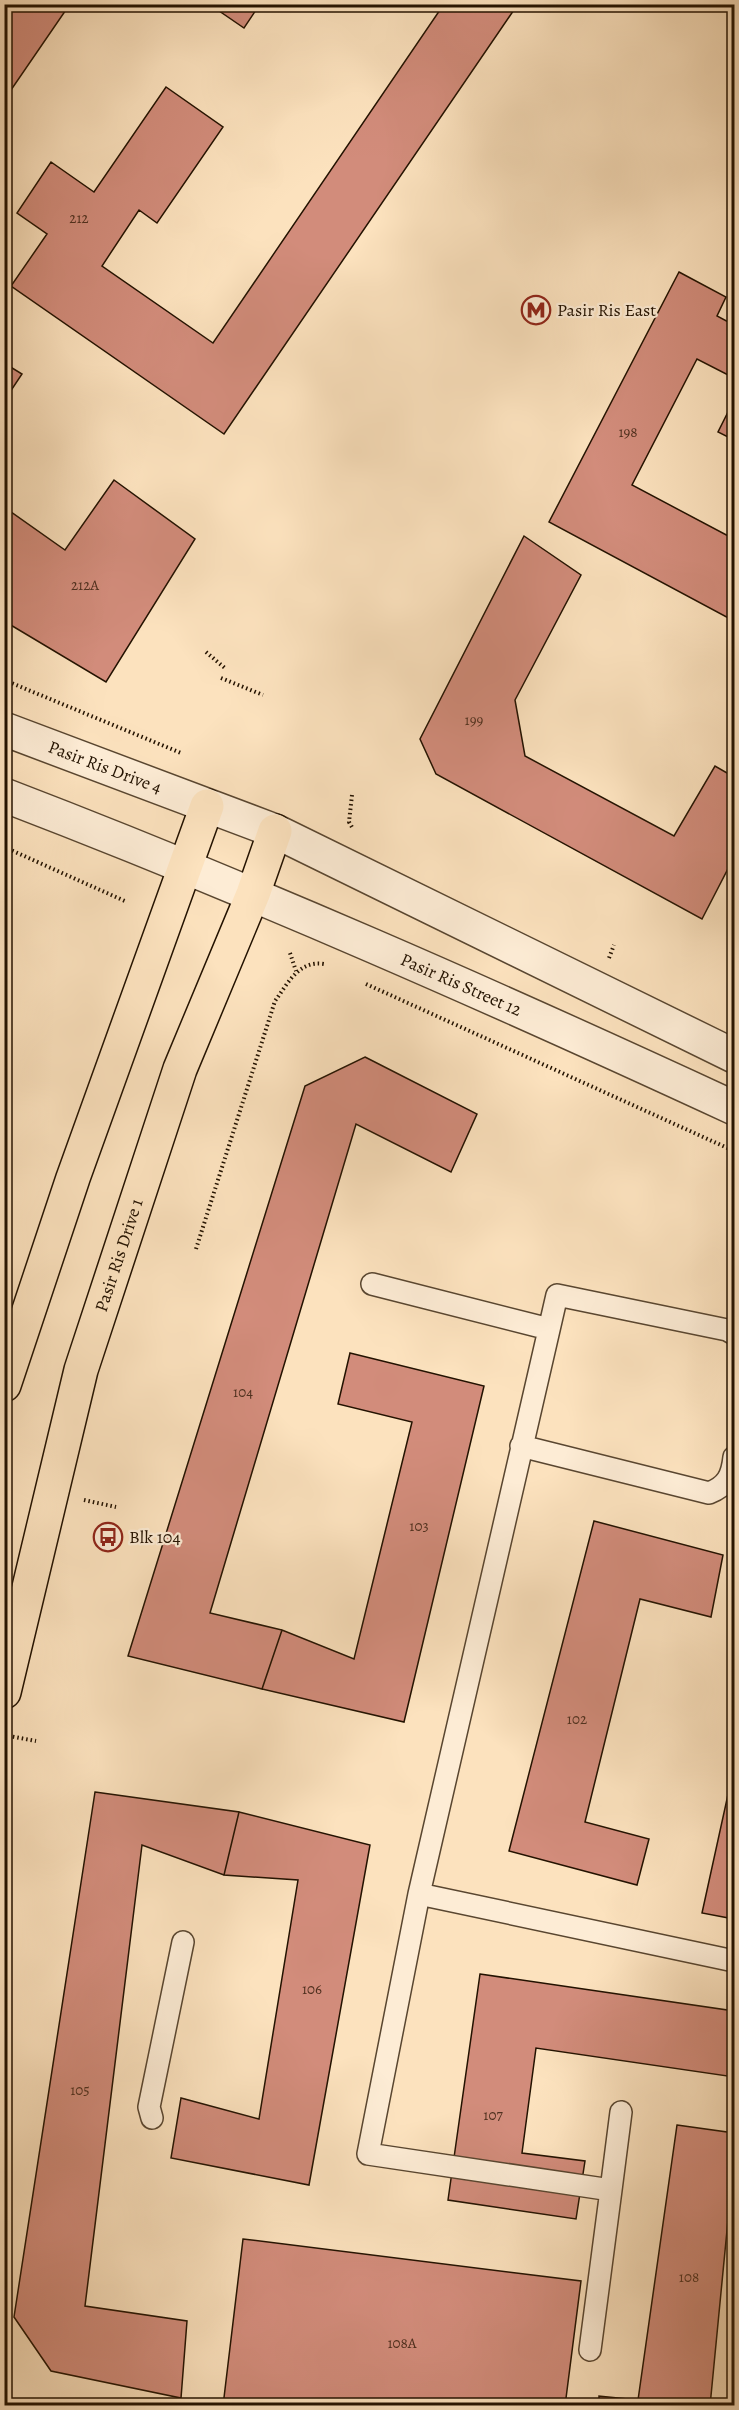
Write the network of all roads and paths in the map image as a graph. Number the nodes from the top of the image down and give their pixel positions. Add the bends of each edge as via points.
1 (206, 652) dead end
2 (226, 669) dead end
3 (221, 678) dead end
4 (4, 680) edge
5 (263, 695) dead end
6 (4, 729) edge
7 (182, 753) dead end
8 (4, 795) edge
9 (207, 806) junction
10 (275, 831) junction
11 (4, 846) edge
12 (185, 866) junction
13 (253, 894) junction
14 (127, 902) dead end
15 (290, 953) dead end
16 (332, 968) dead end
17 (296, 971) junction
18 (364, 983) dead end
19 (735, 1056) edge
20 (735, 1108) edge
21 (735, 1151) edge
22 (196, 1249) dead end
23 (372, 1284) dead end
24 (549, 1329) junction
25 (735, 1334) edge
26 (4, 1385) edge
27 (521, 1446) junction
28 (735, 1457) edge
29 (4, 1692) edge
30 (4, 1735) edge
31 (36, 1741) dead end
32 (419, 1894) junction
33 (183, 1942) dead end
34 (735, 1961) edge
35 (621, 2112) dead end
36 (152, 2118) dead end
37 (611, 2190) junction
38 (591, 2350) dead end

1 - 2 path
3 - 5 path
4 - 7 path
6 - 9 street, Pasir Ris Drive 4
8 - 12 street
9 - 10 street
9 - 12 main road
10 - 13 main road, Pasir Ris Drive 1
10 - 19 street
11 - 14 path
12 - 13 street, Pasir Ris Street 12
12 - 26 main road via 73,1178
13 - 20 street, Pasir Ris Street 12
13 - 29 main road, Pasir Ris Drive 1 via 180,1069 81,1370
15 - 17 path
16 - 17 path via 321,963
17 - 22 path via 275,1001
18 - 21 path
23 - 24 lane
24 - 25 lane via 557,1294
24 - 27 lane
27 - 28 lane via 709,1493 721,1488 732,1475
27 - 32 lane
30 - 31 path
32 - 34 lane
32 - 37 lane via 368,2154
33 - 36 lane via 149,2107
35 - 37 lane
37 - 38 lane

